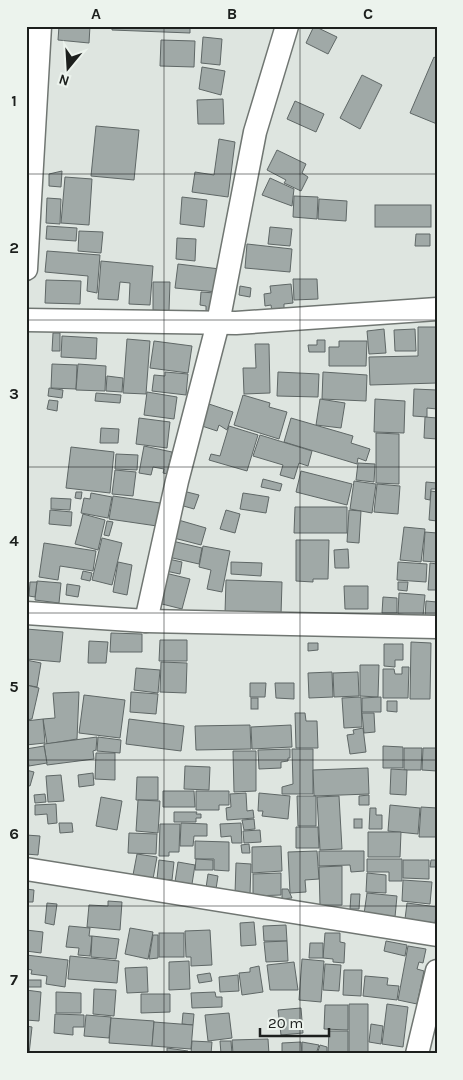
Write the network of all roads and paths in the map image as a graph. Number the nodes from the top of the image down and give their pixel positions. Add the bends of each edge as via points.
1 (40, 26) edge
2 (286, 26) edge
3 (26, 270) edge
4 (437, 309) edge
5 (26, 320) edge
6 (218, 323) junction
7 (26, 613) edge
8 (146, 621) junction
9 (437, 627) edge
10 (26, 869) edge
11 (437, 935) edge
12 (437, 971) edge
13 (417, 1054) edge

1 - 3 street
2 - 6 street via 255,132
4 - 6 street
5 - 6 street
6 - 8 street via 177,481
7 - 8 street
8 - 9 street
10 - 11 street
12 - 13 street

